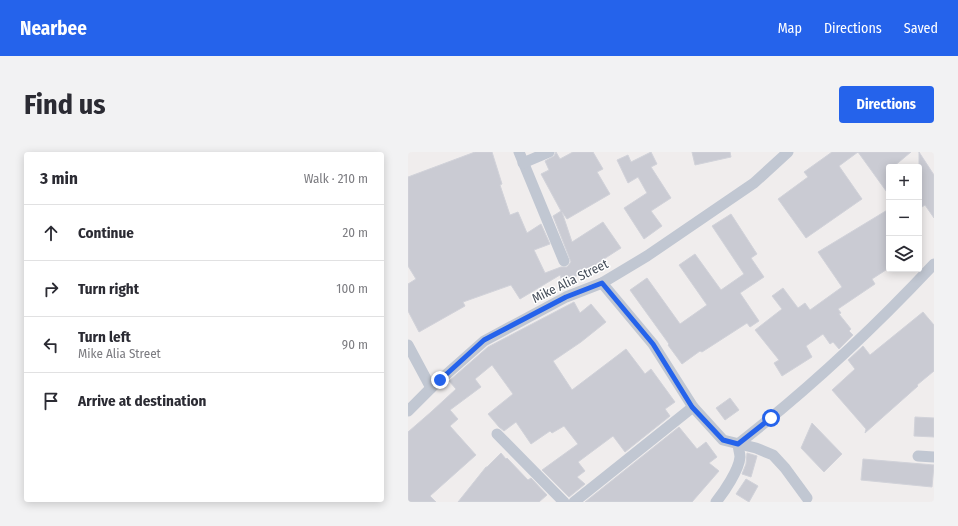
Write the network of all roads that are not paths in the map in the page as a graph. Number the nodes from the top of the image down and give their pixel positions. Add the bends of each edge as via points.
1 (519, 152) edge
2 (549, 152) edge
3 (788, 152) edge
4 (523, 163) junction
5 (564, 261) dead end
6 (934, 264) edge
7 (602, 283) junction
8 (408, 346) edge
9 (431, 388) junction
10 (692, 407) junction
11 (408, 411) edge
12 (497, 434) dead end
13 (738, 444) junction
14 (918, 456) dead end
15 (934, 457) edge
16 (807, 498) dead end
17 (564, 502) edge
18 (574, 502) edge
19 (716, 502) edge

1 - 4 street
2 - 4 street
3 - 7 street, Mike Alia Street via 754,183 666,244
4 - 5 street
6 - 13 street via 871,329
7 - 9 street, Mike Alia Street via 566,297 484,340
7 - 10 street via 653,344
8 - 9 street
9 - 11 street, Mike Alia Street
10 - 13 street via 723,440
10 - 18 street
12 - 17 street
13 - 16 street via 773,455
13 - 19 street via 740,457 733,476
14 - 15 street

